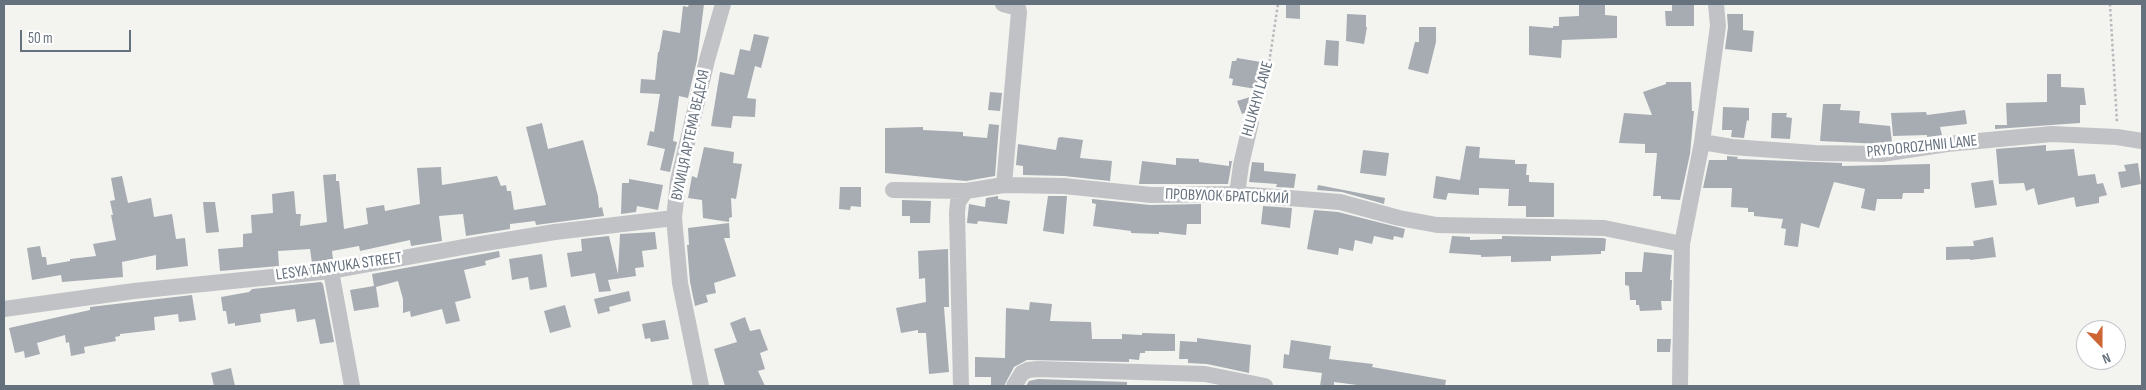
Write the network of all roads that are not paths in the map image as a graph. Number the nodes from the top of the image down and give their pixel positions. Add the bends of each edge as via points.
1 (723, 4) edge
2 (1003, 4) edge
3 (1716, 4) edge
4 (1251, 122) road end
5 (2142, 141) edge
6 (1702, 142) junction
7 (1004, 185) junction
8 (893, 190) dead end
9 (966, 190) junction
10 (1237, 194) junction
11 (674, 218) junction
12 (1682, 244) junction
13 (331, 271) junction
14 (4, 309) edge
15 (352, 386) edge
16 (701, 386) edge
17 (961, 386) edge
18 (1014, 386) edge
19 (1265, 386) edge
20 (1680, 386) edge

1 - 11 street, ВУЛИЦЯ АРТЕМА ВЕДЕЛЯ via 678,181
2 - 7 street via 1018,8 1019,12
3 - 6 street via 1718,26
4 - 10 street, HLUKHYI LANE
5 - 6 street, PRYDOROZHNII LANE via 2052,134 1882,154 1815,153
6 - 12 street
7 - 9 street, ПРОВУЛОК БРАТСЬКИЙ
7 - 10 street, ПРОВУЛОК БРАТСЬКИЙ via 1064,186 1150,195
8 - 9 street, ПРОВУЛОК БРАТСЬКИЙ
9 - 17 street via 958,202 956,213
10 - 12 street, ПРОВУЛОК БРАТСЬКИЙ via 1340,202 1437,225 1604,228
11 - 13 street, LESYA TANYUKA STREET via 490,242
11 - 16 street, ВУЛИЦЯ АРТЕМА ВЕДЕЛЯ via 680,283
12 - 20 street
13 - 14 street, LESYA TANYUKA STREET via 134,291
13 - 15 street
18 - 19 street via 1022,373 1038,369 1205,374

